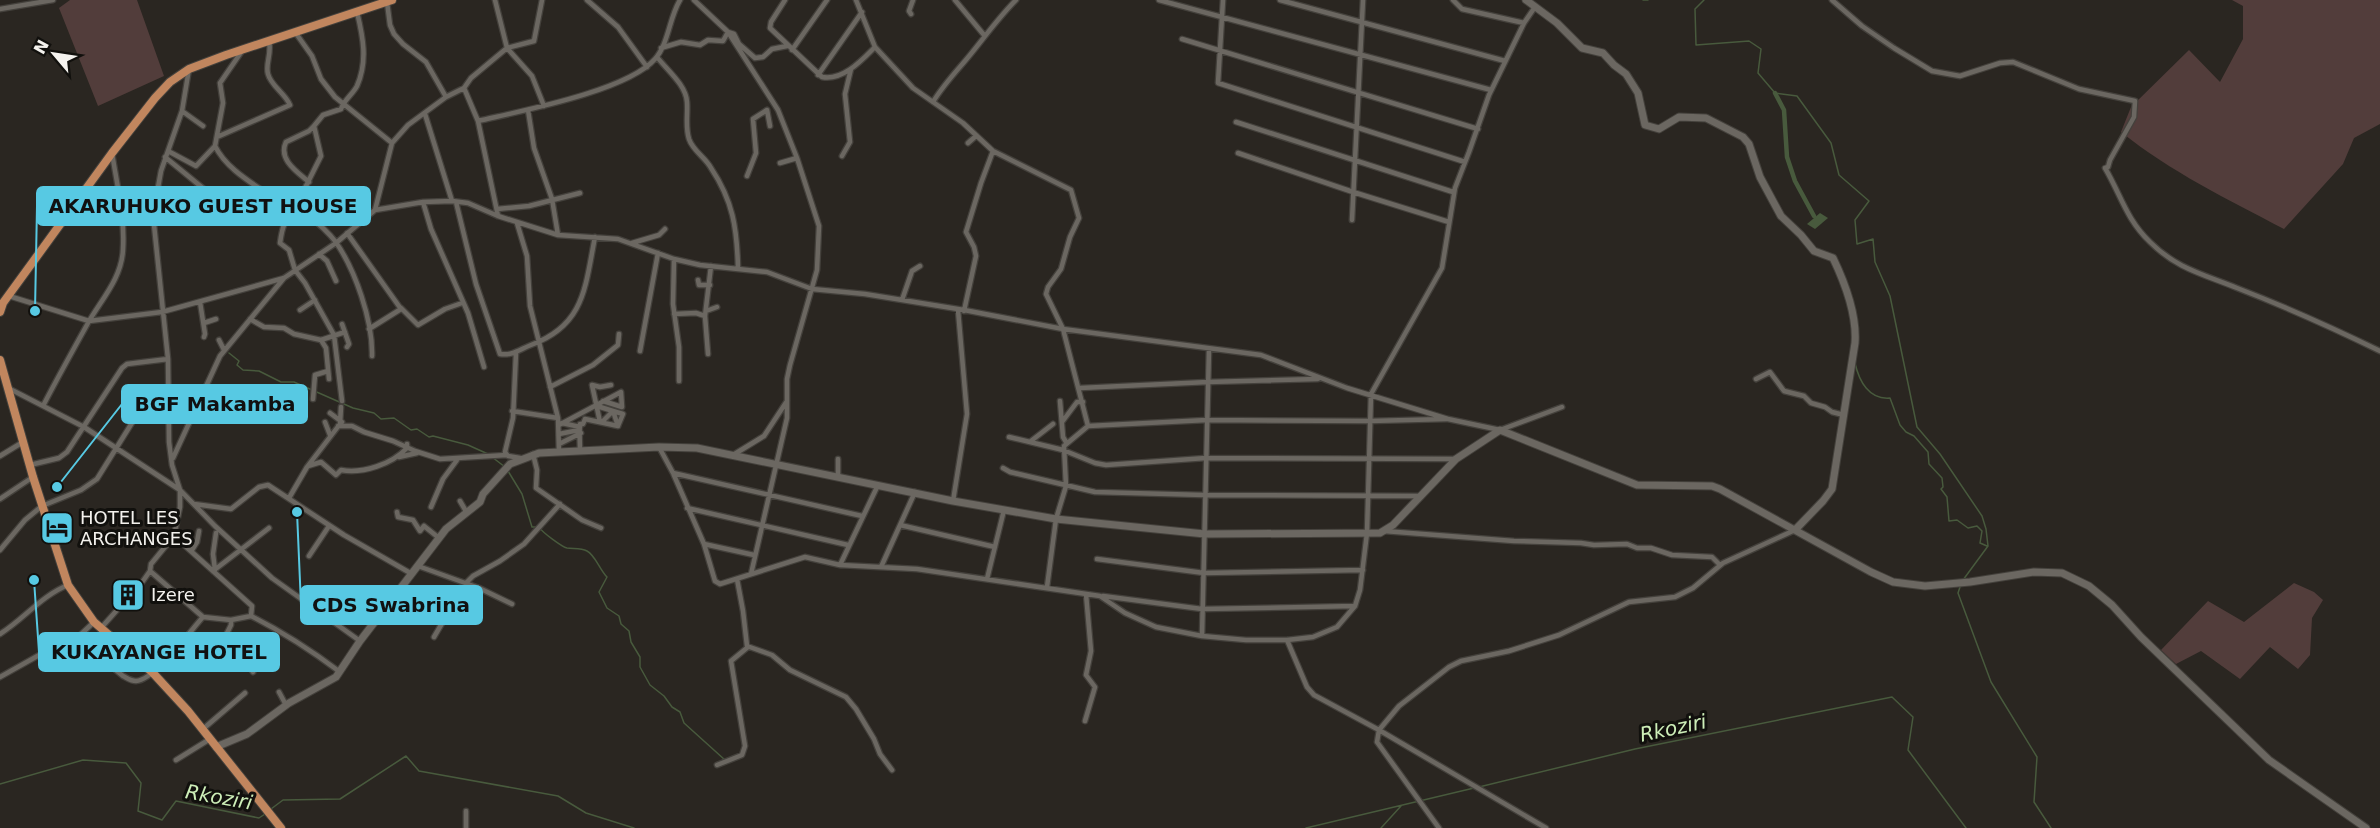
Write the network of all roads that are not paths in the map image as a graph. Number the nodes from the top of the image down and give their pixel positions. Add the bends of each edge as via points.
1 (53, 0) edge
2 (495, 0) edge
3 (542, 0) edge
4 (587, 0) edge
5 (680, 0) edge
6 (694, 0) edge
7 (784, 0) edge
8 (827, 0) edge
9 (856, 0) edge
10 (913, 0) edge
11 (955, 0) edge
12 (1016, 0) edge
13 (1159, 0) edge
14 (1223, 0) edge
15 (1280, 0) edge
16 (1363, 0) edge
17 (1453, 0) edge
18 (1526, 0) edge
19 (1832, 0) edge
20 (389, 1) edge
21 (1535, 7) junction
22 (0, 9) edge
23 (357, 12) junction
24 (862, 12) junction
25 (911, 14) dead end
26 (1222, 18) junction
27 (1362, 23) junction
28 (1524, 23) junction
29 (295, 32) junction
30 (728, 32) junction
31 (984, 35) junction
32 (1182, 39) dead end
33 (269, 40) junction
34 (787, 46) junction
35 (875, 47) junction
36 (507, 48) junction
37 (661, 48) junction
38 (243, 50) junction
39 (792, 50) junction
40 (1220, 50) junction
41 (1360, 55) junction
42 (657, 57) junction
43 (1505, 61) junction
44 (646, 67) junction
45 (189, 69) junction
46 (851, 69) junction
47 (818, 75) junction
48 (464, 88) junction
49 (1491, 90) junction
50 (1359, 92) junction
51 (446, 96) junction
52 (933, 102) junction
53 (773, 103) junction
54 (342, 104) junction
55 (544, 106) junction
56 (528, 110) junction
57 (767, 110) junction
58 (182, 111) junction
59 (425, 114) junction
60 (478, 121) junction
61 (1236, 122) dead end
62 (203, 126) dead end
63 (314, 126) junction
64 (770, 126) dead end
65 (1357, 128) junction
66 (1478, 129) junction
67 (976, 136) junction
68 (217, 137) junction
69 (392, 143) junction
70 (968, 143) dead end
71 (215, 146) junction
72 (168, 151) junction
73 (993, 152) junction
74 (112, 153) junction
75 (1238, 153) dead end
76 (842, 156) dead end
77 (165, 158) junction
78 (797, 158) junction
79 (1355, 160) junction
80 (1465, 162) junction
81 (780, 163) dead end
82 (747, 176) dead end
83 (309, 182) junction
84 (204, 189) dead end
85 (1353, 192) junction
86 (1453, 192) junction
87 (580, 193) dead end
88 (552, 199) junction
89 (454, 201) junction
90 (423, 202) junction
91 (299, 208) junction
92 (497, 209) junction
93 (375, 210) junction
94 (291, 212) junction
95 (121, 213) junction
96 (153, 215) junction
97 (498, 216) junction
98 (1352, 220) dead end
99 (1449, 222) junction
100 (518, 223) junction
101 (664, 229) dead end
102 (347, 234) junction
103 (558, 235) junction
104 (729, 235) dead end
105 (595, 237) junction
106 (737, 239) junction
107 (336, 243) junction
108 (632, 243) junction
109 (658, 253) junction
110 (319, 254) junction
111 (674, 259) junction
112 (711, 266) junction
113 (920, 266) dead end
114 (738, 268) junction
115 (295, 270) junction
116 (284, 278) junction
117 (336, 280) dead end
118 (698, 280) dead end
119 (710, 285) junction
120 (812, 288) junction
121 (9, 296) junction
122 (324, 298) dead end
123 (902, 300) junction
124 (200, 302) junction
125 (316, 302) junction
126 (462, 303) junction
127 (2, 304) edge
128 (399, 306) junction
129 (717, 307) dead end
130 (300, 310) dead end
131 (962, 311) junction
132 (0, 312) edge
133 (162, 312) junction
134 (706, 313) junction
135 (674, 314) junction
136 (216, 319) dead end
137 (250, 319) junction
138 (89, 321) junction
139 (204, 323) junction
140 (698, 323) dead end
141 (705, 323) junction
142 (342, 324) dead end
143 (369, 329) junction
144 (1063, 329) junction
145 (345, 332) junction
146 (619, 334) dead end
147 (334, 335) junction
148 (204, 337) dead end
149 (219, 340) dead end
150 (321, 340) junction
151 (541, 341) junction
152 (347, 347) dead end
153 (1209, 349) junction
154 (224, 350) junction
155 (640, 351) dead end
156 (2380, 351) edge
157 (516, 352) junction
158 (708, 354) dead end
159 (372, 356) dead end
160 (168, 359) junction
161 (0, 360) edge
162 (484, 367) dead end
163 (328, 371) junction
164 (1756, 378) dead end
165 (328, 379) dead end
166 (1321, 379) junction
167 (679, 381) dead end
168 (1208, 382) junction
169 (611, 385) dead end
170 (550, 387) junction
171 (1099, 387) junction
172 (1080, 388) junction
173 (10, 389) junction
174 (168, 392) junction
175 (1100, 394) dead end
176 (1371, 394) junction
177 (313, 399) dead end
178 (598, 399) junction
179 (787, 400) junction
180 (342, 401) dead end
181 (1060, 401) dead end
182 (1083, 402) junction
183 (44, 404) junction
184 (341, 407) dead end
185 (1562, 407) dead end
186 (512, 411) junction
187 (613, 411) junction
188 (330, 413) dead end
189 (1844, 415) junction
190 (574, 417) junction
191 (558, 418) junction
192 (1449, 418) junction
193 (1207, 420) junction
194 (342, 421) junction
195 (1370, 421) junction
196 (325, 422) dead end
197 (601, 422) junction
198 (1062, 422) junction
199 (560, 424) junction
200 (609, 424) junction
201 (1053, 424) dead end
202 (338, 426) junction
203 (345, 426) junction
204 (1088, 426) junction
205 (84, 427) junction
206 (581, 427) junction
207 (1500, 430) junction
208 (559, 434) junction
209 (330, 435) junction
210 (1009, 437) dead end
211 (24, 441) junction
212 (1031, 441) junction
213 (1066, 442) junction
214 (559, 444) junction
215 (407, 446) junction
216 (117, 447) junction
217 (659, 447) junction
218 (1063, 450) junction
219 (580, 451) junction
220 (418, 452) junction
221 (559, 452) junction
222 (533, 454) junction
223 (316, 455) junction
224 (499, 455) junction
225 (507, 455) junction
226 (733, 455) junction
227 (0, 456) edge
228 (397, 458) junction
229 (520, 458) junction
230 (1206, 458) junction
231 (1370, 458) junction
232 (457, 459) junction
233 (838, 459) dead end
234 (1456, 459) junction
235 (172, 460) junction
236 (321, 462) junction
237 (510, 464) junction
238 (776, 464) junction
239 (30, 465) junction
240 (308, 466) junction
241 (1003, 468) dead end
242 (673, 473) junction
243 (33, 477) junction
244 (838, 477) junction
245 (878, 485) junction
246 (1066, 486) junction
247 (180, 490) junction
248 (915, 492) junction
249 (768, 494) junction
250 (1204, 495) junction
251 (1368, 495) junction
252 (1420, 496) junction
253 (289, 498) junction
254 (0, 500) edge
255 (460, 501) dead end
256 (953, 501) junction
257 (194, 504) junction
258 (560, 504) junction
259 (42, 506) junction
260 (431, 507) dead end
261 (687, 507) junction
262 (1004, 510) junction
263 (397, 512) dead end
264 (468, 513) junction
265 (862, 516) junction
266 (1056, 519) junction
267 (762, 524) junction
268 (900, 525) junction
269 (329, 526) junction
270 (269, 528) dead end
271 (601, 528) dead end
272 (1795, 530) junction
273 (199, 531) dead end
274 (1384, 531) junction
275 (1367, 532) junction
276 (216, 534) dead end
277 (1205, 534) junction
278 (174, 536) junction
279 (440, 538) junction
280 (704, 544) junction
281 (848, 545) junction
282 (995, 547) junction
283 (242, 549) junction
284 (0, 550) edge
285 (192, 550) junction
286 (754, 555) junction
287 (309, 556) dead end
288 (1097, 560) dead end
289 (1720, 565) junction
290 (418, 566) junction
291 (840, 566) junction
292 (881, 567) junction
293 (214, 570) junction
294 (1363, 570) junction
295 (150, 571) junction
296 (1204, 573) junction
297 (411, 574) junction
298 (751, 574) junction
299 (737, 579) junction
300 (987, 579) junction
301 (465, 584) junction
302 (68, 585) junction
303 (1047, 587) junction
304 (1086, 594) junction
305 (1100, 596) junction
306 (513, 604) dead end
307 (1355, 606) junction
308 (450, 609) junction
309 (1202, 609) junction
310 (465, 613) dead end
311 (251, 616) junction
312 (203, 617) junction
313 (231, 620) junction
314 (94, 622) junction
315 (101, 628) junction
316 (1, 632) edge
317 (1202, 636) junction
318 (434, 637) dead end
319 (77, 638) junction
320 (1287, 640) junction
321 (360, 641) junction
322 (748, 647) junction
323 (253, 672) dead end
324 (340, 672) junction
325 (153, 673) junction
326 (0, 677) edge
327 (279, 692) dead end
328 (245, 693) dead end
329 (286, 705) junction
330 (1085, 721) dead end
331 (203, 729) junction
332 (1379, 730) junction
333 (210, 739) junction
334 (216, 747) junction
335 (176, 760) dead end
336 (717, 765) dead end
337 (892, 770) dead end
338 (466, 811) dead end
339 (271, 815) junction
340 (272, 828) edge
341 (281, 828) edge
342 (466, 828) edge
343 (1439, 828) edge
344 (1546, 828) edge
345 (2366, 828) edge

1 - 22 street
2 - 36 street
3 - 36 street via 534,40
4 - 44 street via 618,27
5 - 37 street
6 - 30 street
7 - 34 street via 770,28
8 - 39 street
9 - 24 street
10 - 25 street
11 - 31 street
12 - 31 street
13 - 26 street
14 - 26 street
15 - 27 street
16 - 27 street
17 - 28 street via 1462,9
18 - 21 street
19 - 156 street via 1862,26 1932,71 1960,76 2013,62 2079,88 2135,101 2134,117 2105,168 2128,216 2151,244 2185,269 2319,321
20 - 23 main road
20 - 51 street via 394,34 426,62
21 - 28 street
21 - 189 street via 1582,48 1602,52 1626,74 1638,93 1646,125 1659,129 1679,117 1706,118 1747,141 1760,177 1781,216 1814,251 1831,255 1836,264 1850,305 1855,336
23 - 29 main road
23 - 54 street via 364,43 363,63 356,88
24 - 35 street
24 - 47 street
26 - 40 street
26 - 41 street
27 - 41 street
27 - 43 street
28 - 43 street
29 - 33 main road
29 - 54 street via 312,56 321,79
30 - 34 street via 755,58
30 - 37 street via 723,40 708,40 700,45 681,42
30 - 53 street
31 - 52 street
32 - 40 street
33 - 38 main road
33 - 68 street via 272,51 266,70 290,105
34 - 39 street
35 - 46 street
35 - 52 street via 913,88
36 - 48 street
36 - 55 street via 532,76
37 - 42 street
38 - 45 main road
38 - 68 street via 220,83 223,103
39 - 47 street
40 - 50 street
40 - 65 street via 1218,83
41 - 49 street
41 - 50 street
42 - 44 street
42 - 106 street via 685,94 690,141 721,183 732,209
43 - 49 street
44 - 55 street via 620,82
45 - 58 street
45 - 74 main road via 163,89
46 - 47 street via 825,79
46 - 76 street via 845,94 850,142
48 - 51 street
48 - 60 street
49 - 66 street
50 - 65 street
50 - 66 street
51 - 59 street
52 - 67 street
53 - 57 street
53 - 78 street
54 - 63 street via 340,110 323,115
54 - 69 street
55 - 56 street
56 - 60 street
56 - 88 street via 534,148
57 - 64 street
57 - 82 street via 753,119 756,153
58 - 62 street
58 - 72 street
59 - 69 street
59 - 89 street
60 - 92 street
61 - 79 street
63 - 83 street via 321,156
63 - 83 street via 284,147 285,159
65 - 79 street
65 - 80 street
66 - 80 street
67 - 70 street
67 - 73 street
68 - 71 street
69 - 93 street
71 - 72 street via 196,166
71 - 94 street via 247,181
72 - 77 street
73 - 131 street via 966,232 976,256
73 - 144 street via 1071,190 1079,218 1061,268 1046,290
74 - 95 street
74 - 121 main road
75 - 85 street
77 - 84 street
77 - 96 street
78 - 81 street
78 - 120 street via 819,226
79 - 85 street
79 - 86 street
80 - 86 street
83 - 91 street via 297,202
85 - 98 street
85 - 99 street
86 - 99 street
87 - 88 street
88 - 92 street
88 - 103 street
89 - 90 street
89 - 97 street
89 - 157 street via 499,351
90 - 93 street
90 - 126 street
91 - 94 street
91 - 107 street via 322,225
92 - 97 street
93 - 102 street
94 - 115 street via 280,243 289,250
95 - 96 street
95 - 138 street via 123,250 119,269
96 - 133 street
97 - 100 street
99 - 176 street via 1442,268
100 - 103 street
100 - 151 street via 527,256 530,306
101 - 108 street via 658,235
102 - 107 street
102 - 128 street
103 - 105 street
104 - 106 street
105 - 108 street
105 - 151 street via 583,297 567,323
106 - 114 street
107 - 110 street
107 - 143 street via 357,283
108 - 109 street
109 - 111 street
109 - 155 street
110 - 115 street
110 - 117 street
111 - 112 street
111 - 135 street
112 - 114 street
112 - 119 street
113 - 123 street via 912,271
114 - 120 street via 766,272
115 - 116 street
115 - 125 street
116 - 124 street
116 - 137 street
118 - 119 street via 699,285
119 - 134 street
120 - 123 street
120 - 179 street via 790,365
121 - 127 main road
121 - 138 street
122 - 125 street
123 - 131 street
124 - 133 street
124 - 139 street
125 - 130 street
125 - 147 street
126 - 128 street via 418,326
126 - 162 street
127 - 132 main road
128 - 143 street via 398,313
129 - 134 street
131 - 144 street
131 - 256 street via 967,414
133 - 138 street
133 - 160 street
134 - 135 street
134 - 141 street
135 - 167 street
136 - 139 street
137 - 150 street via 264,327 284,328
137 - 154 street
138 - 183 street
139 - 148 street
140 - 141 street
141 - 158 street
142 - 145 street
143 - 159 street
144 - 153 street
144 - 172 street
145 - 147 street
145 - 152 street
146 - 170 street via 618,345 599,361
147 - 150 street
147 - 180 street
149 - 154 street
150 - 163 street via 326,345
151 - 157 street
151 - 170 street
153 - 166 street via 1261,355
153 - 168 street
154 - 235 street
157 - 186 street
160 - 174 street
160 - 205 street via 135,361 122,368
161 - 173 main road
163 - 165 street
163 - 177 street via 315,375
164 - 189 street via 1770,372 1784,391
166 - 168 street
166 - 176 street
168 - 171 street
168 - 193 street
169 - 178 street via 591,385
170 - 191 street
171 - 172 street
171 - 175 street
172 - 182 street
173 - 183 street
173 - 211 main road
174 - 216 street via 150,394
174 - 235 street
176 - 192 street
176 - 195 street
178 - 187 street
178 - 190 street
178 - 197 street
179 - 226 street via 764,436
179 - 238 street via 787,418
181 - 198 street
182 - 198 street via 1077,402
182 - 204 street
183 - 205 street
184 - 194 street
185 - 207 street
186 - 191 street
186 - 225 street
187 - 197 street
187 - 200 street
187 - 200 street via 623,414 618,426
188 - 194 street
189 - 272 street via 1832,489
190 - 199 street
190 - 206 street
191 - 199 street
192 - 195 street
192 - 207 street
193 - 195 street
193 - 204 street
193 - 230 street
194 - 202 street
194 - 203 street
195 - 231 street
196 - 209 street
197 - 200 street
197 - 206 street via 585,419
198 - 213 street
199 - 206 street
199 - 208 street
201 - 212 street
202 - 203 street
202 - 209 street
203 - 215 street
204 - 213 street
205 - 216 street
205 - 239 street via 64,455
206 - 208 street
206 - 214 street
206 - 219 street
207 - 234 street
207 - 272 street via 1637,485 1712,486
208 - 214 street
209 - 223 street
210 - 212 street
211 - 227 street
211 - 239 main road
212 - 218 street
213 - 218 street
214 - 221 street
215 - 220 street
215 - 228 street
216 - 247 street
216 - 259 street via 92,485
217 - 219 street
217 - 226 street via 697,448
217 - 242 street
218 - 230 street via 1107,465
218 - 246 street
219 - 221 street
220 - 228 street
220 - 232 street via 440,459
221 - 222 street
222 - 229 street
222 - 258 street via 536,488
223 - 236 street
223 - 240 street
224 - 225 street
224 - 232 street
224 - 237 street
225 - 229 street
226 - 238 street
228 - 236 street via 374,467 341,470 336,476
229 - 237 street
230 - 231 street
230 - 250 street
231 - 234 street
231 - 251 street
232 - 260 street
233 - 244 street
234 - 252 street
235 - 247 street
236 - 240 street
237 - 264 street
238 - 244 street
238 - 249 street
239 - 243 main road
240 - 253 street
241 - 246 street
242 - 249 street
242 - 261 street
243 - 254 street
243 - 259 main road
244 - 245 street
245 - 248 street
245 - 265 street
246 - 250 street via 1095,492
246 - 266 street
247 - 257 street
247 - 278 street
248 - 256 street
248 - 268 street
249 - 265 street
249 - 267 street
250 - 251 street
250 - 277 street
251 - 252 street
251 - 275 street
252 - 274 street
253 - 257 street via 264,484 231,509
253 - 269 street
255 - 264 street
256 - 262 street
257 - 283 street
258 - 271 street
258 - 301 street via 524,544
259 - 284 street
259 - 302 main road
261 - 267 street
261 - 280 street
262 - 266 street
262 - 282 street
263 - 279 street via 398,517 413,520 420,531 424,526
264 - 279 street
265 - 281 street
266 - 277 street
266 - 303 street
267 - 281 street
267 - 286 street
268 - 282 street
268 - 292 street
269 - 287 street
269 - 297 street
270 - 283 street
272 - 289 street
272 - 345 street via 1893,582 1954,584 2034,572 2062,573 2089,586 2269,760
273 - 285 street
274 - 275 street
274 - 289 street via 1594,545 1627,543 1672,555 1712,557
275 - 277 street
275 - 294 street
276 - 293 street
277 - 296 street
278 - 285 street
278 - 295 street via 151,564
279 - 290 street
280 - 286 street
280 - 299 street via 715,581 720,584
281 - 291 street
282 - 300 street
283 - 293 street
283 - 321 street via 273,578
285 - 293 street
286 - 298 street
288 - 296 street
289 - 332 street via 1693,588 1675,597 1629,602 1559,634 1509,651 1461,661 1399,706
290 - 297 street
290 - 301 street
291 - 292 street
291 - 298 street via 801,557
292 - 300 street
293 - 311 street via 252,606
294 - 296 street
294 - 307 street
295 - 312 street
295 - 315 street
296 - 309 street
297 - 321 street
298 - 299 street
299 - 322 street
300 - 303 street
301 - 306 street
301 - 308 street
302 - 314 main road
302 - 316 street via 46,596
303 - 304 street
304 - 305 street
304 - 330 street via 1092,651 1086,675 1095,687
305 - 309 street
305 - 317 street via 1156,627
307 - 309 street
307 - 320 street via 1330,631
308 - 310 street
308 - 318 street
309 - 317 street
311 - 313 street
311 - 324 street
312 - 313 street
312 - 325 street
313 - 323 street via 226,635
314 - 315 main road
314 - 319 street
315 - 325 main road
317 - 320 street
319 - 325 street via 131,680
319 - 326 street
320 - 332 street via 1311,692
321 - 324 street
322 - 336 street via 731,661 745,746 741,754
322 - 337 street via 772,655 790,670 846,697
324 - 329 street via 332,681
325 - 331 main road
327 - 329 street
328 - 331 street
329 - 334 street via 247,734
331 - 333 main road
332 - 343 street via 1377,742
332 - 344 street
333 - 334 main road
333 - 335 street
334 - 339 main road
338 - 342 street
339 - 340 street
339 - 341 main road

